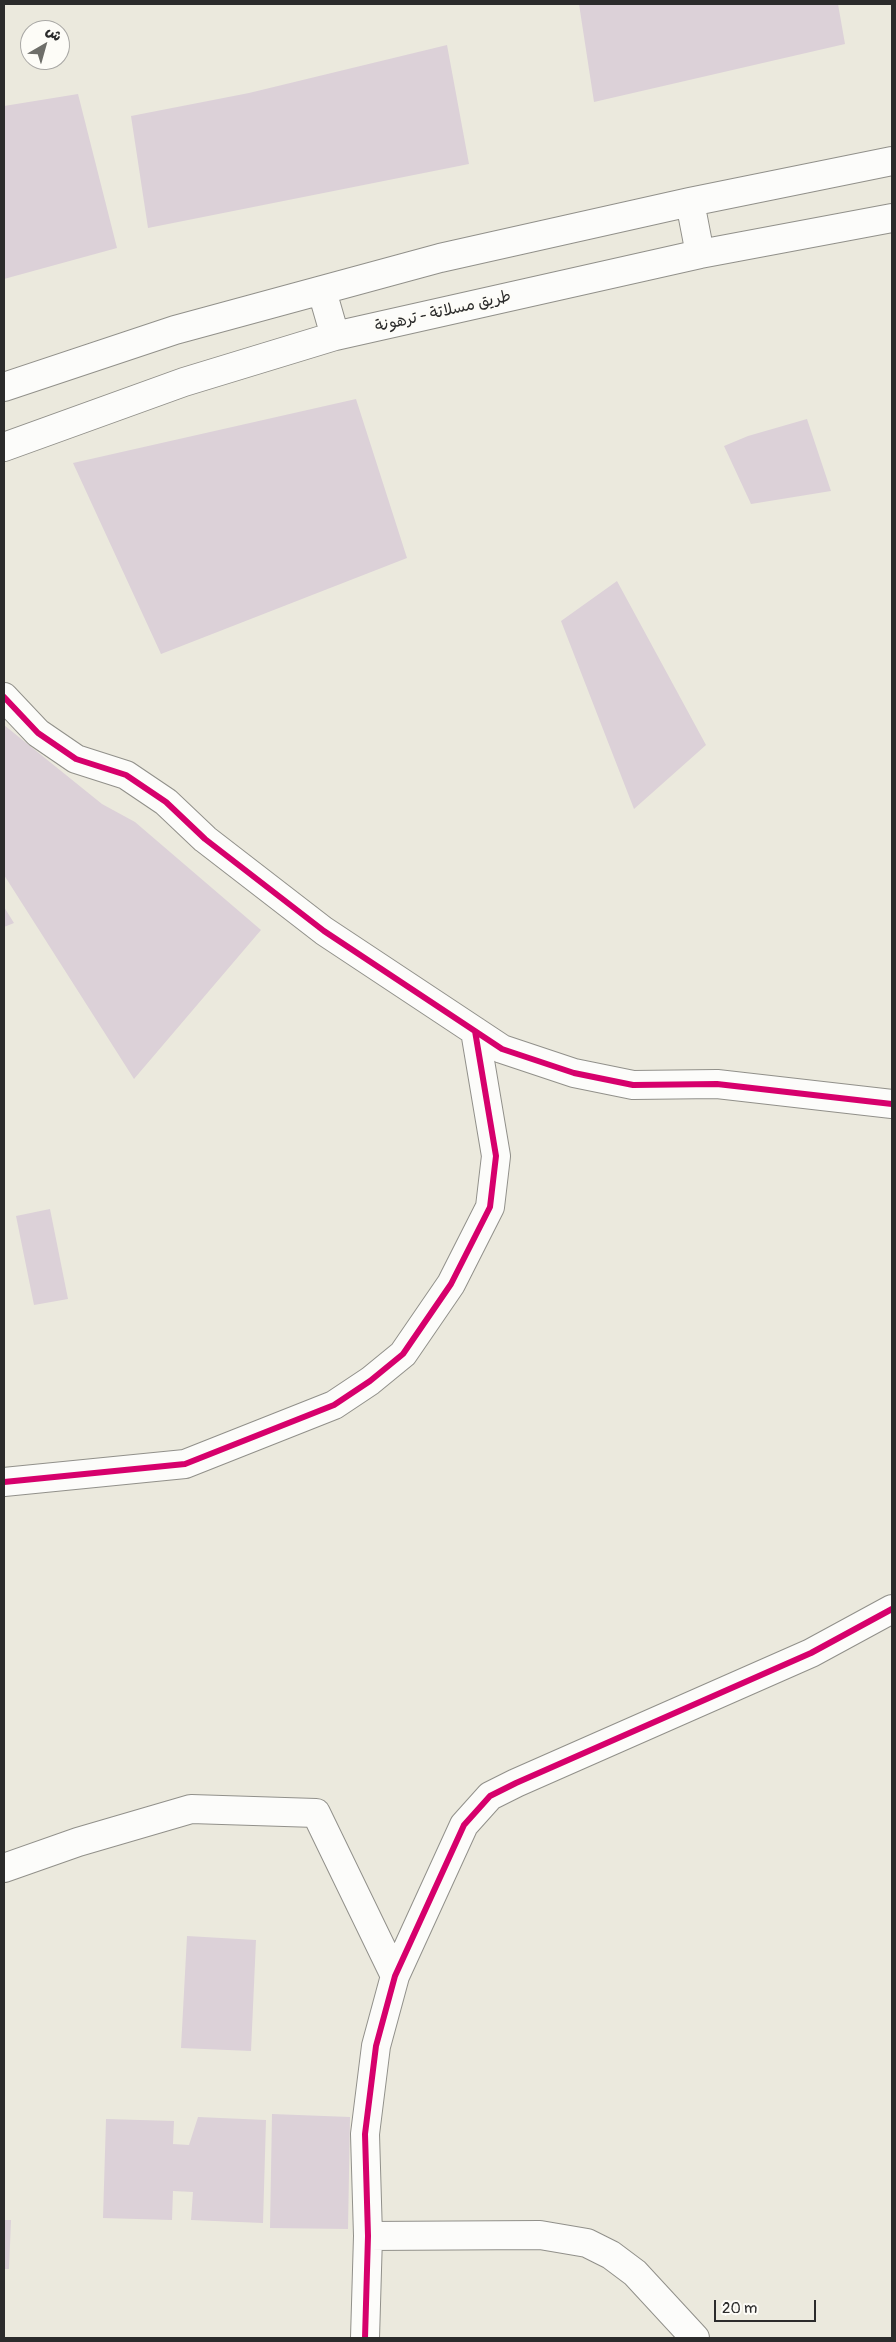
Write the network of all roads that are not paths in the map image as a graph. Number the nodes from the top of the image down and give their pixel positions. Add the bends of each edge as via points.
1 (892, 161) edge
2 (690, 202) junction
3 (892, 218) edge
4 (700, 254) junction
5 (322, 290) junction
6 (335, 336) junction
7 (4, 386) edge
8 (4, 447) edge
9 (4, 697) edge
10 (475, 1032) junction
11 (892, 1104) edge
12 (4, 1482) edge
13 (892, 1609) edge
14 (4, 1868) edge
15 (396, 1976) junction
16 (368, 2236) junction
17 (365, 2338) edge
18 (695, 2338) edge

1 - 2 main road
2 - 4 main road
2 - 5 main road via 440,258
3 - 4 main road, طريق مسلاتة - ترهونة
4 - 6 main road, طريق مسلاتة - ترهونة
5 - 6 main road
5 - 7 main road via 175,330
6 - 8 main road, طريق مسلاتة - ترهونة via 184,382
9 - 10 main road via 38,733 76,759 126,775 166,802 205,839 324,931
10 - 11 main road via 502,1049 574,1074 633,1085 717,1084
10 - 12 main road via 496,1156 490,1207 451,1284 403,1354 334,1405 185,1464
13 - 15 main road via 811,1653 490,1796 464,1825
14 - 15 main road via 78,1842 192,1809 316,1813
15 - 16 main road via 376,2046 365,2134
16 - 17 main road
16 - 18 main road via 540,2235 587,2243 635,2273

